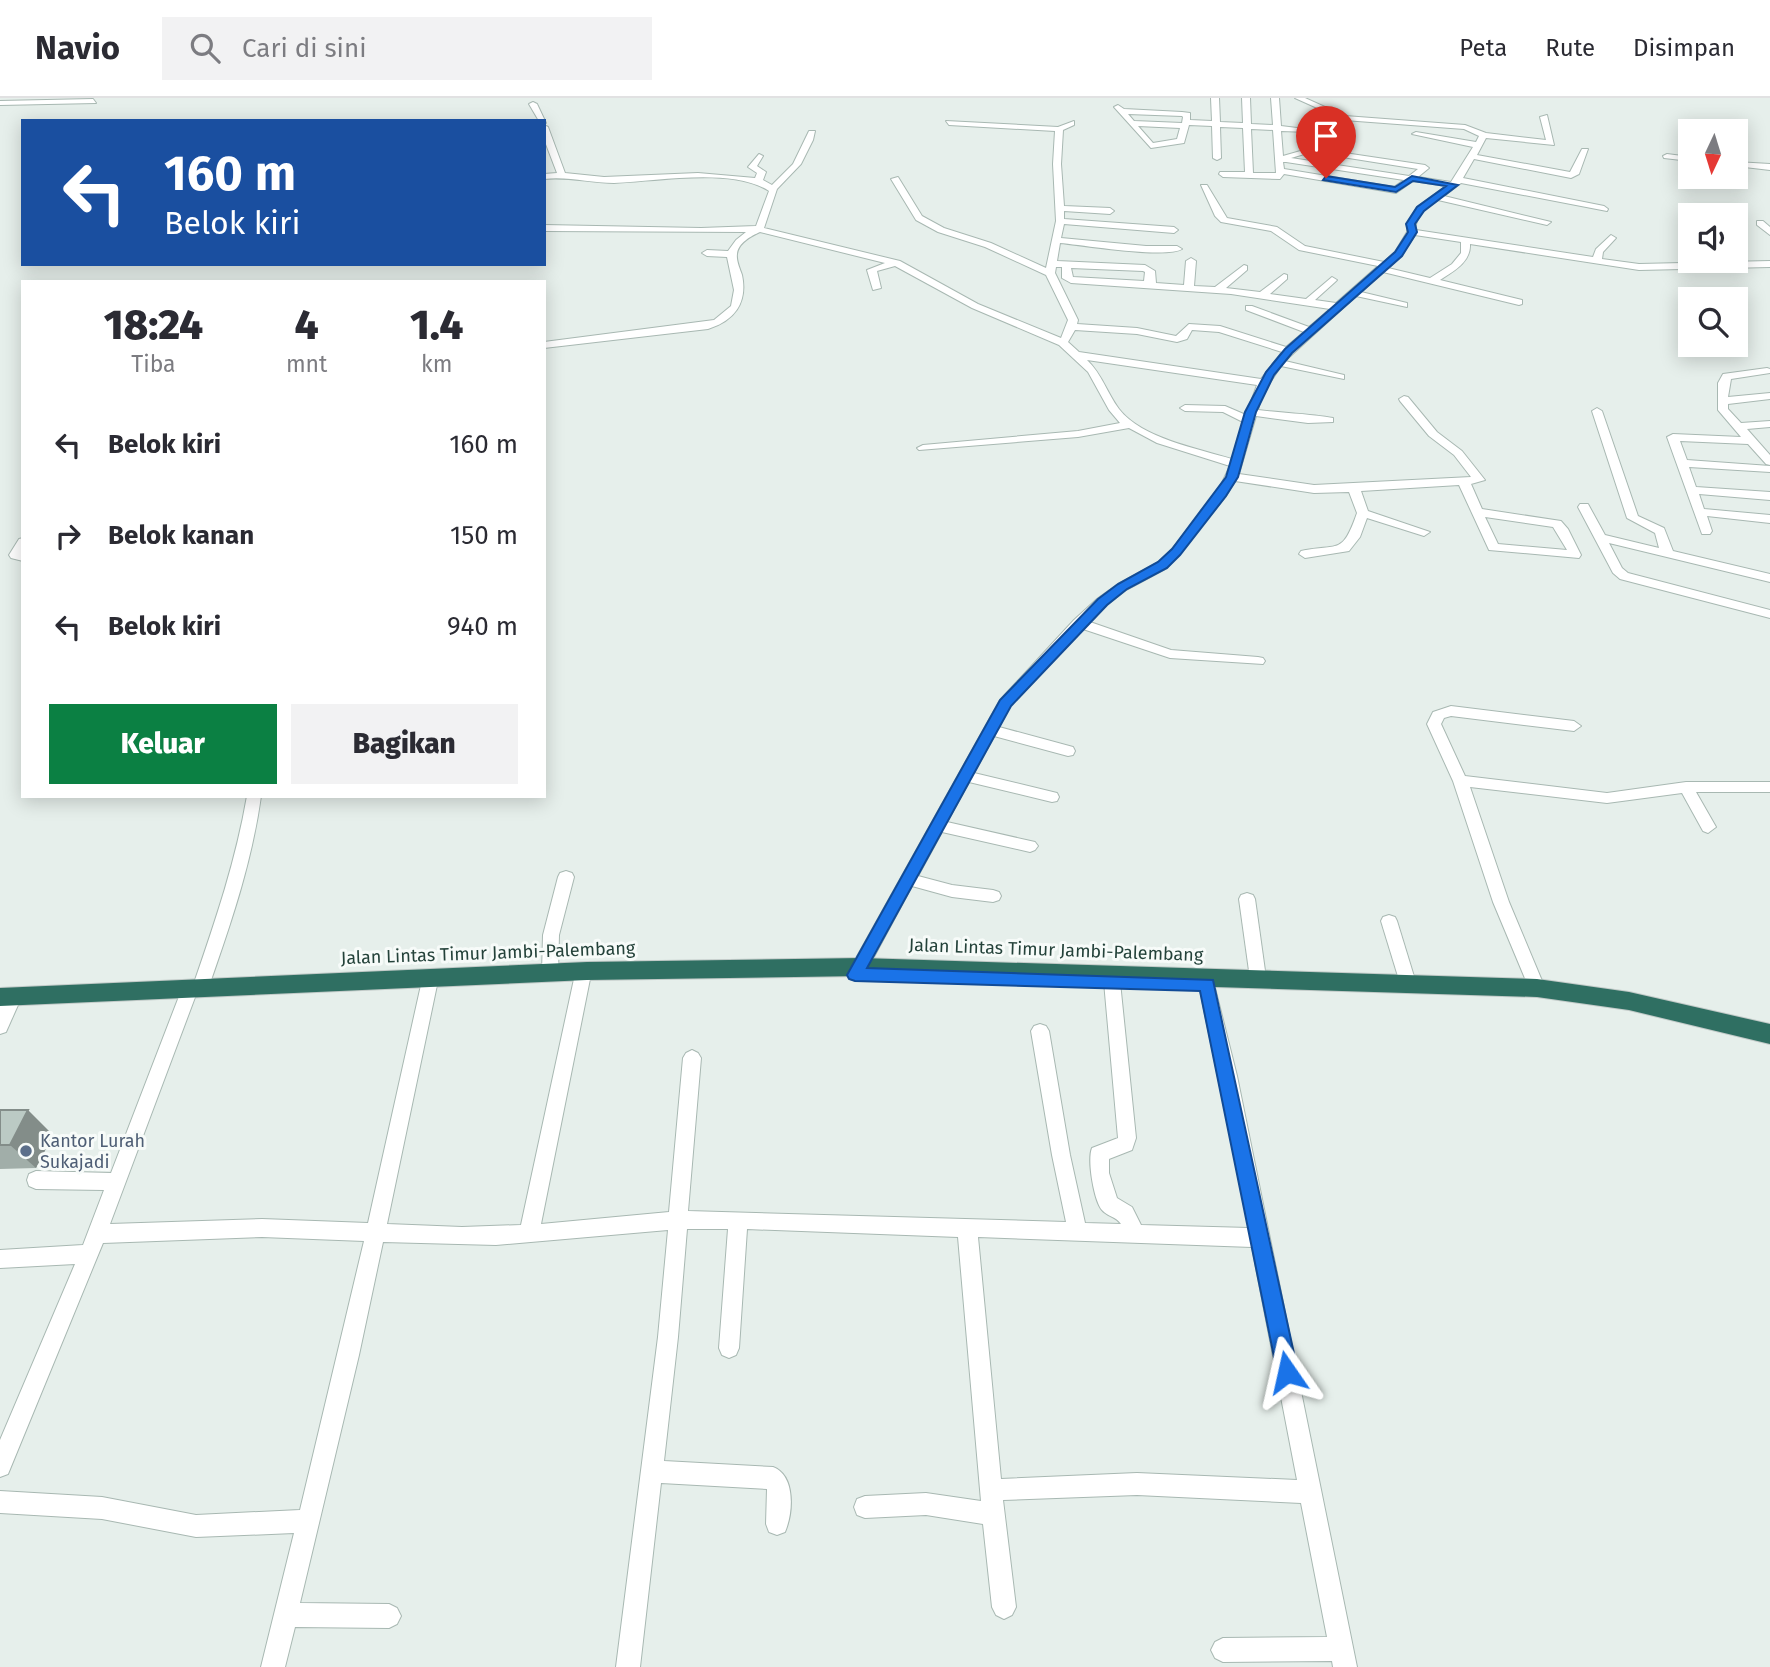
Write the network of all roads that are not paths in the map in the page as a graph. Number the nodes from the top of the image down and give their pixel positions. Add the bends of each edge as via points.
1 (1215, 98) edge
2 (1246, 98) edge
3 (1275, 98) edge
4 (1299, 98) edge
5 (93, 101) dead end
6 (0, 103) edge
7 (533, 104) dead end
8 (1309, 115) junction
9 (1544, 117) dead end
10 (542, 119) edge
11 (949, 123) dead end
12 (1071, 123) dead end
13 (1130, 123) junction
14 (1186, 124) junction
15 (1217, 124) junction
16 (1246, 126) junction
17 (1276, 127) junction
18 (1059, 129) junction
19 (546, 132) edge
20 (812, 133) dead end
21 (1416, 134) dead end
22 (1484, 135) junction
23 (1478, 145) junction
24 (1311, 150) junction
25 (1585, 151) dead end
26 (759, 156) dead end
27 (1667, 156) dead end
28 (1474, 157) junction
29 (1678, 157) edge
30 (1217, 158) dead end
31 (1280, 159) junction
32 (1748, 165) edge
33 (1770, 167) edge
34 (1280, 171) junction
35 (561, 173) junction
36 (1223, 174) dead end
37 (1249, 176) junction
38 (546, 177) edge
39 (1412, 178) junction
40 (895, 179) dead end
41 (758, 181) junction
42 (1456, 183) junction
43 (1204, 187) dead end
44 (773, 188) junction
45 (1437, 197) junction
46 (1059, 208) junction
47 (1604, 209) dead end
48 (1110, 211) dead end
49 (1060, 220) junction
50 (1547, 222) dead end
51 (1760, 223) dead end
52 (546, 228) edge
53 (759, 229) junction
54 (1174, 230) dead end
55 (1412, 232) junction
56 (1770, 232) edge
57 (1465, 239) junction
58 (1611, 239) dead end
59 (1058, 240) junction
60 (1177, 249) dead end
61 (707, 253) dead end
62 (732, 254) junction
63 (1597, 261) junction
64 (1196, 262) dead end
65 (897, 263) junction
66 (1066, 264) junction
67 (1770, 264) edge
68 (1106, 266) junction
69 (1383, 267) junction
70 (1244, 268) dead end
71 (1052, 269) junction
72 (1284, 277) dead end
73 (1332, 280) dead end
74 (1432, 281) junction
75 (1107, 282) junction
76 (1150, 284) junction
77 (876, 288) dead end
78 (1189, 288) junction
79 (1217, 290) junction
80 (1355, 293) junction
81 (1261, 296) junction
82 (1308, 302) junction
83 (1519, 302) dead end
84 (1404, 304) dead end
85 (1340, 306) junction
86 (1249, 308) dead end
87 (1072, 327) junction
88 (1310, 331) junction
89 (1063, 343) junction
90 (546, 345) edge
91 (1288, 351) junction
92 (1077, 355) junction
93 (1279, 363) junction
94 (1767, 371) dead end
95 (1340, 377) dead end
96 (1263, 383) junction
97 (1770, 396) edge
98 (1404, 400) dead end
99 (1723, 401) junction
100 (1185, 408) dead end
101 (1597, 411) dead end
102 (1250, 416) junction
103 (1329, 419) dead end
104 (1770, 424) edge
105 (1130, 425) junction
106 (1737, 427) junction
107 (1751, 441) junction
108 (923, 448) dead end
109 (1766, 452) edge
110 (1770, 462) edge
111 (1683, 463) junction
112 (1770, 469) edge
113 (1234, 470) junction
114 (1464, 482) junction
115 (1354, 488) junction
116 (1692, 490) junction
117 (1770, 496) edge
118 (1584, 508) dead end
119 (1479, 512) junction
120 (1701, 512) junction
121 (1363, 513) junction
122 (1770, 519) edge
123 (1706, 531) dead end
124 (1424, 532) dead end
125 (1602, 538) junction
126 (21, 545) edge
127 (1667, 553) junction
128 (1305, 554) dead end
129 (21, 556) edge
130 (1770, 578) edge
131 (1770, 614) edge
132 (1079, 623) junction
133 (1258, 661) dead end
134 (1574, 726) dead end
135 (990, 730) junction
136 (1068, 751) dead end
137 (964, 776) junction
138 (1460, 781) junction
139 (1686, 787) junction
140 (1770, 787) edge
141 (1052, 797) dead end
142 (254, 798) edge
143 (937, 825) junction
144 (1708, 827) dead end
145 (1030, 846) dead end
146 (566, 877) dead end
147 (908, 879) junction
148 (993, 896) dead end
149 (1247, 899) dead end
150 (1389, 921) dead end
151 (858, 971) junction
152 (550, 972) junction
153 (1258, 978) junction
154 (582, 979) junction
155 (1111, 982) junction
156 (1408, 983) junction
157 (429, 985) junction
158 (1207, 985) junction
159 (1537, 988) junction
160 (193, 989) junction
161 (3, 1003) edge
162 (0, 1027) edge
163 (1040, 1031) dead end
164 (1770, 1034) edge
165 (1770, 1041) edge
166 (692, 1058) dead end
167 (36, 1180) dead end
168 (117, 1182) junction
169 (676, 1220) junction
170 (738, 1220) junction
171 (967, 1227) junction
172 (1078, 1233) junction
173 (97, 1234) junction
174 (375, 1234) junction
175 (529, 1234) junction
176 (1136, 1234) junction
177 (1260, 1238) junction
178 (89, 1254) junction
179 (0, 1259) edge
180 (729, 1348) dead end
181 (0, 1466) edge
182 (651, 1471) junction
183 (990, 1490) junction
184 (1310, 1492) junction
185 (0, 1502) edge
186 (865, 1507) dead end
187 (993, 1514) junction
188 (307, 1521) junction
189 (777, 1524) dead end
190 (1004, 1606) dead end
191 (285, 1615) junction
192 (389, 1616) dead end
193 (1223, 1650) dead end
194 (1343, 1658) edge
195 (273, 1667) edge
196 (628, 1667) edge

1 - 15 street
2 - 16 street
3 - 17 street
4 - 8 street
5 - 6 street
7 - 10 street
8 - 17 street
8 - 22 street via 1465,127
8 - 24 street
9 - 22 street via 1551,143
11 - 18 street
12 - 18 street
13 - 14 street
13 - 14 street via 1152,146 1181,141
13 - 14 street via 1120,109 1182,114 1187,116
14 - 15 street
15 - 16 street
15 - 30 street
16 - 17 street
16 - 37 street
17 - 31 street
18 - 46 street
19 - 35 street
20 - 44 street via 799,160
21 - 23 street
22 - 23 street
23 - 28 street
24 - 31 street
24 - 39 street via 1424,168
25 - 28 street via 1575,174 1547,158
26 - 41 street via 752,167 762,172
27 - 29 street
28 - 42 street
31 - 34 street
31 - 39 street
32 - 33 street
34 - 37 street via 1277,178
34 - 39 street via 1396,190
35 - 38 street
35 - 41 street via 612,180 681,176
36 - 37 street
39 - 42 street
40 - 71 street via 919,218
41 - 44 street
42 - 45 street
42 - 47 street
43 - 69 street via 1224,220 1274,229 1302,248
44 - 53 street
45 - 50 street
45 - 55 street via 1420,209 1411,224
46 - 48 street
46 - 49 street
49 - 54 street
49 - 59 street
51 - 56 street
52 - 53 street
53 - 62 street via 739,241
53 - 65 street
55 - 57 street
55 - 69 street
57 - 63 street
57 - 74 street via 1466,253
58 - 63 street via 1599,251
59 - 60 street
59 - 71 street
61 - 62 street
62 - 90 street via 739,287 735,310 724,321 708,327
63 - 67 street via 1656,267
64 - 78 street via 1188,273
65 - 77 street via 873,270
65 - 89 street via 975,306
66 - 68 street
66 - 71 street
66 - 75 street via 1067,278
68 - 75 street
68 - 76 street via 1146,268
69 - 74 street
69 - 80 street
70 - 79 street
71 - 87 street
72 - 81 street
73 - 82 street
74 - 83 street
75 - 76 street
76 - 78 street
78 - 79 street
79 - 81 street
80 - 84 street
80 - 85 street
81 - 82 street
82 - 85 street
85 - 88 street
86 - 88 street
87 - 89 street
87 - 91 street via 1177,339 1189,327 1206,326
88 - 91 street
89 - 92 street
91 - 93 street
92 - 96 street
92 - 105 street via 1114,410
93 - 95 street
93 - 96 street
94 - 99 street via 1727,376
96 - 102 street
97 - 99 street
98 - 114 street via 1479,480
99 - 106 street via 1723,411
100 - 102 street
101 - 127 street via 1633,518 1660,531
102 - 103 street
102 - 113 street
104 - 106 street
105 - 108 street
105 - 113 street
106 - 107 street
107 - 109 street
107 - 111 street via 1675,436
109 - 110 street
111 - 112 street
111 - 116 street
113 - 115 street via 1314,489
113 - 132 street via 1211,509 1163,565 1122,587
114 - 115 street
114 - 119 street
115 - 121 street
116 - 117 street
116 - 120 street
118 - 125 street
119 - 119 street via 1557,524 1575,555 1493,547
120 - 122 street
120 - 123 street
121 - 124 street
121 - 128 street via 1350,546
125 - 127 street
125 - 131 street via 1624,576
126 - 129 street via 15,555
127 - 130 street
132 - 133 street via 1170,654
132 - 135 street via 1005,703
134 - 138 street via 1451,711 1438,715 1434,724
135 - 136 street
135 - 137 street
137 - 141 street
137 - 143 street
138 - 139 street via 1607,797
138 - 159 street via 1500,902
139 - 140 street
139 - 144 street
142 - 160 street via 233,894
143 - 145 street
143 - 147 street
146 - 152 street via 551,935
147 - 148 street
147 - 151 street
149 - 153 street
150 - 156 street
151 - 152 highway, Jalan Lintas Timur Jambi-Palembang
151 - 153 highway, Jalan Lintas Timur Jambi-Palembang
151 - 154 highway, Jalan Lintas Timur Jambi-Palembang
151 - 155 highway, Jalan Lintas Timur Jambi-Palembang
152 - 160 highway, Jalan Lintas Timur Jambi-Palembang
153 - 156 highway, Jalan Lintas Timur Jambi-Palembang
154 - 157 highway, Jalan Lintas Timur Jambi-Palembang
154 - 175 street
155 - 158 highway, Jalan Lintas Timur Jambi-Palembang
155 - 176 street via 1127,1138 1125,1144 1099,1154 1098,1162 1109,1205 1125,1213
156 - 159 highway, Jalan Lintas Timur Jambi-Palembang
157 - 160 highway, Jalan Lintas Timur Jambi-Palembang
157 - 174 street
158 - 165 highway, Jalan Lintas Timur Jambi-Palembang via 1552,998
158 - 177 street
159 - 164 highway, Jalan Lintas Timur Jambi-Palembang via 1629,1001
160 - 161 highway, Jalan Lintas Timur Jambi-Palembang
160 - 168 street
161 - 162 street
163 - 172 street
166 - 169 street
167 - 168 street
168 - 173 street
169 - 170 street
169 - 175 street
169 - 182 street via 668,1337
170 - 171 street
170 - 180 street
171 - 172 street
171 - 183 street
172 - 176 street
173 - 174 street via 263,1228
173 - 178 street
174 - 175 street
174 - 188 street
176 - 177 street
177 - 184 street
178 - 179 street
178 - 181 street
182 - 189 street via 773,1478 779,1487
182 - 196 street
183 - 184 street via 1137,1485
183 - 187 street
184 - 194 street
185 - 188 street via 102,1508 196,1526
186 - 187 street via 926,1504
187 - 190 street
188 - 191 street
191 - 192 street
191 - 195 street
193 - 194 street

